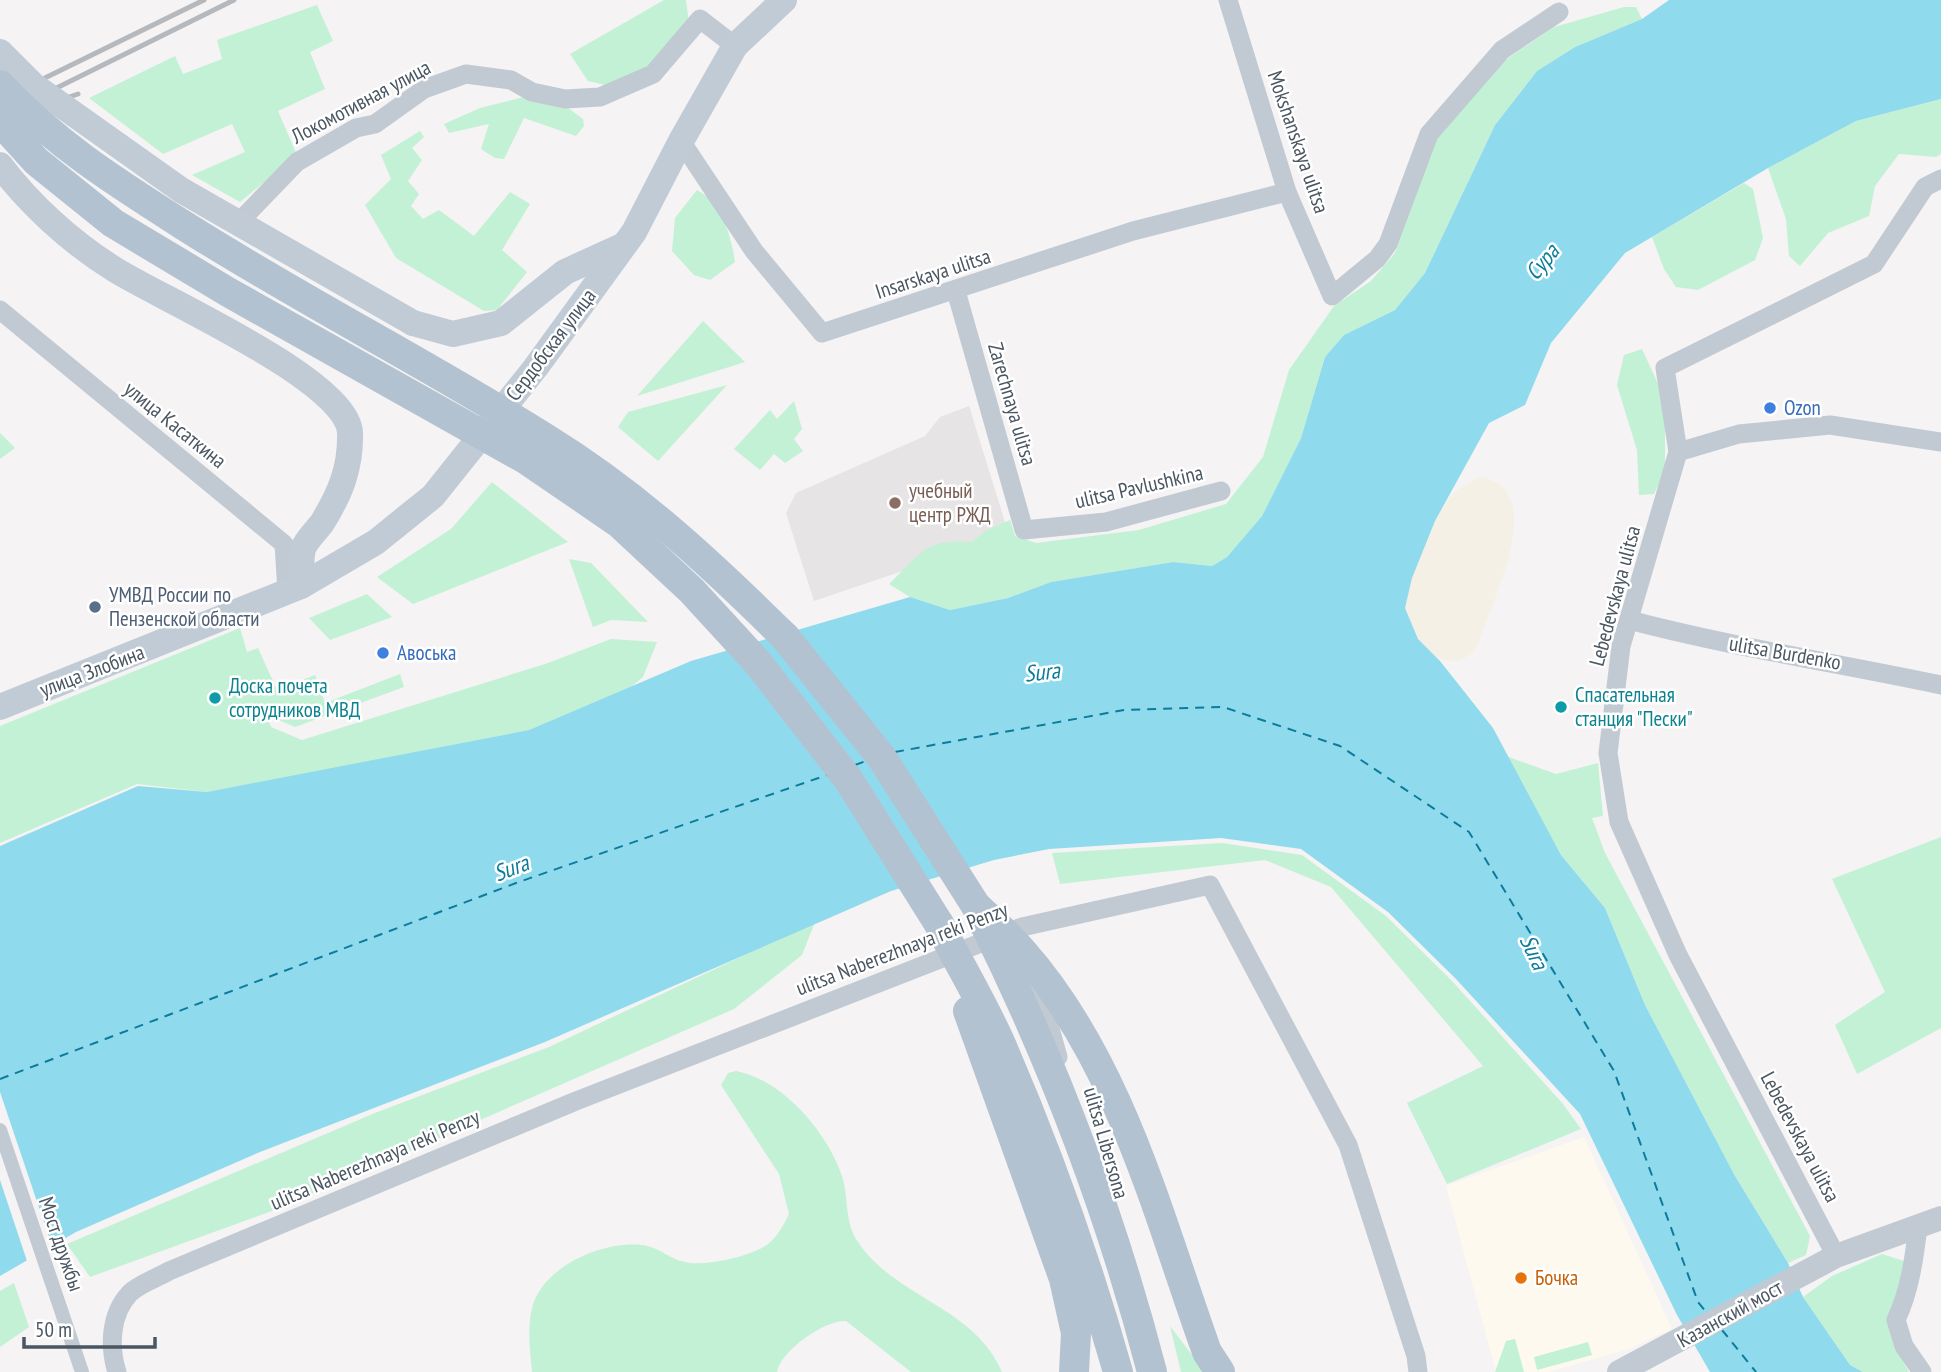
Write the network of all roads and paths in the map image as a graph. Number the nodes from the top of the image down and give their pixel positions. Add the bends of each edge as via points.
1 (784, 0) edge
2 (1228, 0) edge
3 (1559, 12) dead end
4 (735, 47) junction
5 (0, 52) edge
6 (0, 85) edge
7 (0, 121) edge
8 (681, 141) junction
9 (0, 165) edge
10 (1941, 179) edge
11 (1287, 192) junction
12 (240, 221) dead end
13 (626, 244) junction
14 (956, 291) junction
15 (0, 310) edge
16 (1941, 442) edge
17 (1678, 452) junction
18 (1222, 491) dead end
19 (1024, 530) joint
20 (294, 589) junction
21 (1629, 620) junction
22 (1941, 685) edge
23 (0, 707) edge
24 (976, 906) junction
25 (939, 924) junction
26 (1022, 927) junction
27 (0, 1130) edge
28 (1941, 1218) edge
29 (1918, 1227) junction
30 (1836, 1255) junction
31 (82, 1372) edge
32 (117, 1372) edge
33 (1074, 1372) edge
34 (1118, 1372) edge
35 (1146, 1372) edge
36 (1152, 1372) edge
37 (1220, 1372) edge
38 (1418, 1372) edge
39 (1619, 1372) edge
40 (1922, 1372) edge

1 - 4 main road, Сердобская улица
2 - 11 street, Mokshanskaya ulitsa
3 - 11 street, Mokshanskaya ulitsa via 1502,50 1429,134 1388,244 1377,259 1332,296
4 - 8 main road, Сердобская улица
4 - 12 street, Локомотивная улица via 700,19 653,74 600,97 565,99 532,92 511,80 466,74 424,89 375,124 356,128 297,162
5 - 13 main road, bridge via 33,85 181,190 413,323 453,334 501,323 565,272
6 - 24 main road, bridge via 86,163 250,268 545,437 635,498 785,637 882,758
7 - 25 main road, bridge via 36,161 113,223 527,460 619,523 692,591 758,663 848,779
8 - 13 main road, Сердобская улица
8 - 14 street, Insarskaya ulitsa via 754,251 822,333
9 - 20 main road via 24,193 112,268 279,359 330,397 350,429 349,470 321,524 303,547
10 - 17 street, Lebedevskaya ulitsa via 1925,187 1874,264 1665,368
11 - 14 street, Insarskaya ulitsa via 1133,231
13 - 20 main road, Сердобская улица via 433,496 376,542
14 - 19 street, Zarechnaya ulitsa
15 - 20 street, улица Касаткина via 284,544
16 - 17 street via 1830,425 1739,433
17 - 21 street, Lebedevskaya ulitsa
18 - 19 street, ulitsa Pavlushkina via 1106,522
20 - 23 main road, улица Злобина
21 - 22 street, ulitsa Burdenko via 1696,638
21 - 30 street, Lebedevskaya ulitsa via 1621,646 1608,753 1619,822 1678,954
24 - 36 main road, bridge via 1036,1028 1086,1155 1130,1287
24 - 37 main road, bridge via 1022,950 1066,1011 1097,1065 1123,1117 1207,1352
25 - 33 main road, bridge via 1064,1279 1076,1333
25 - 34 main road, bridge via 999,1040 1048,1159 1090,1274
26 - 32 street, ulitsa Naberezhnaya reki Penzy via 576,1101 169,1271 130,1293 115,1321 111,1353
26 - 35 street, ulitsa Libersona
26 - 38 street, ulitsa Naberezhnaya reki Penzy via 1210,885 1348,1146
27 - 31 street, Мост дружбы
28 - 29 street
29 - 30 street
29 - 40 street via 1907,1290 1896,1320 1904,1346
30 - 39 street, Казанский мост

